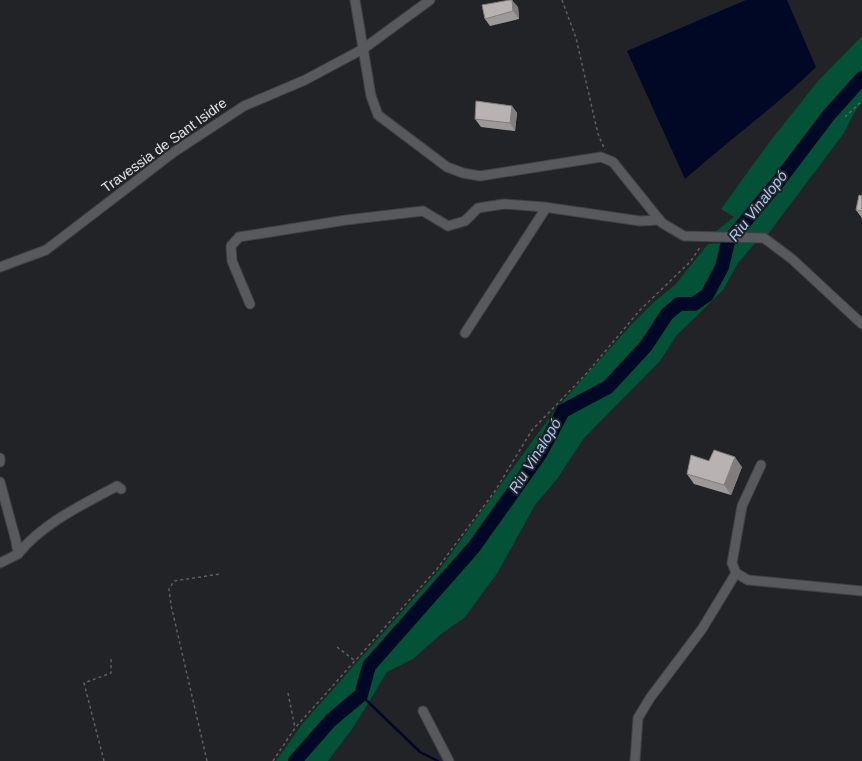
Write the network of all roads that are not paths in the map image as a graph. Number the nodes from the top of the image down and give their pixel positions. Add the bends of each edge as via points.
1 (355, 0) edge
2 (430, 0) edge
3 (363, 49) junction
4 (546, 208) junction
5 (660, 220) junction
6 (0, 267) edge
7 (250, 304) dead end
8 (862, 324) edge
9 (465, 333) dead end
10 (0, 458) edge
11 (0, 462) edge
12 (761, 466) dead end
13 (0, 482) edge
14 (121, 489) dead end
15 (18, 554) junction
16 (0, 563) edge
17 (736, 573) junction
18 (862, 591) edge
19 (423, 711) dead end
20 (448, 761) edge
21 (635, 761) edge

1 - 3 street
2 - 3 street, Travessia de Sant Isidre
3 - 5 street via 371,96 378,115 447,167 480,176 601,157 613,162
3 - 6 street, Travessia de Sant Isidre via 305,80 244,106 174,152 46,250
4 - 5 street via 640,221
4 - 7 street via 504,204 478,208 465,221 448,226 423,211 239,237 231,246 232,261
4 - 9 street
5 - 8 street via 672,231 684,236 764,238
10 - 11 street
12 - 17 street via 742,506 732,563
13 - 15 street
14 - 15 street via 117,486 63,515 25,545
15 - 16 street
17 - 18 street via 748,580
17 - 21 street via 702,629 638,718
19 - 20 street

